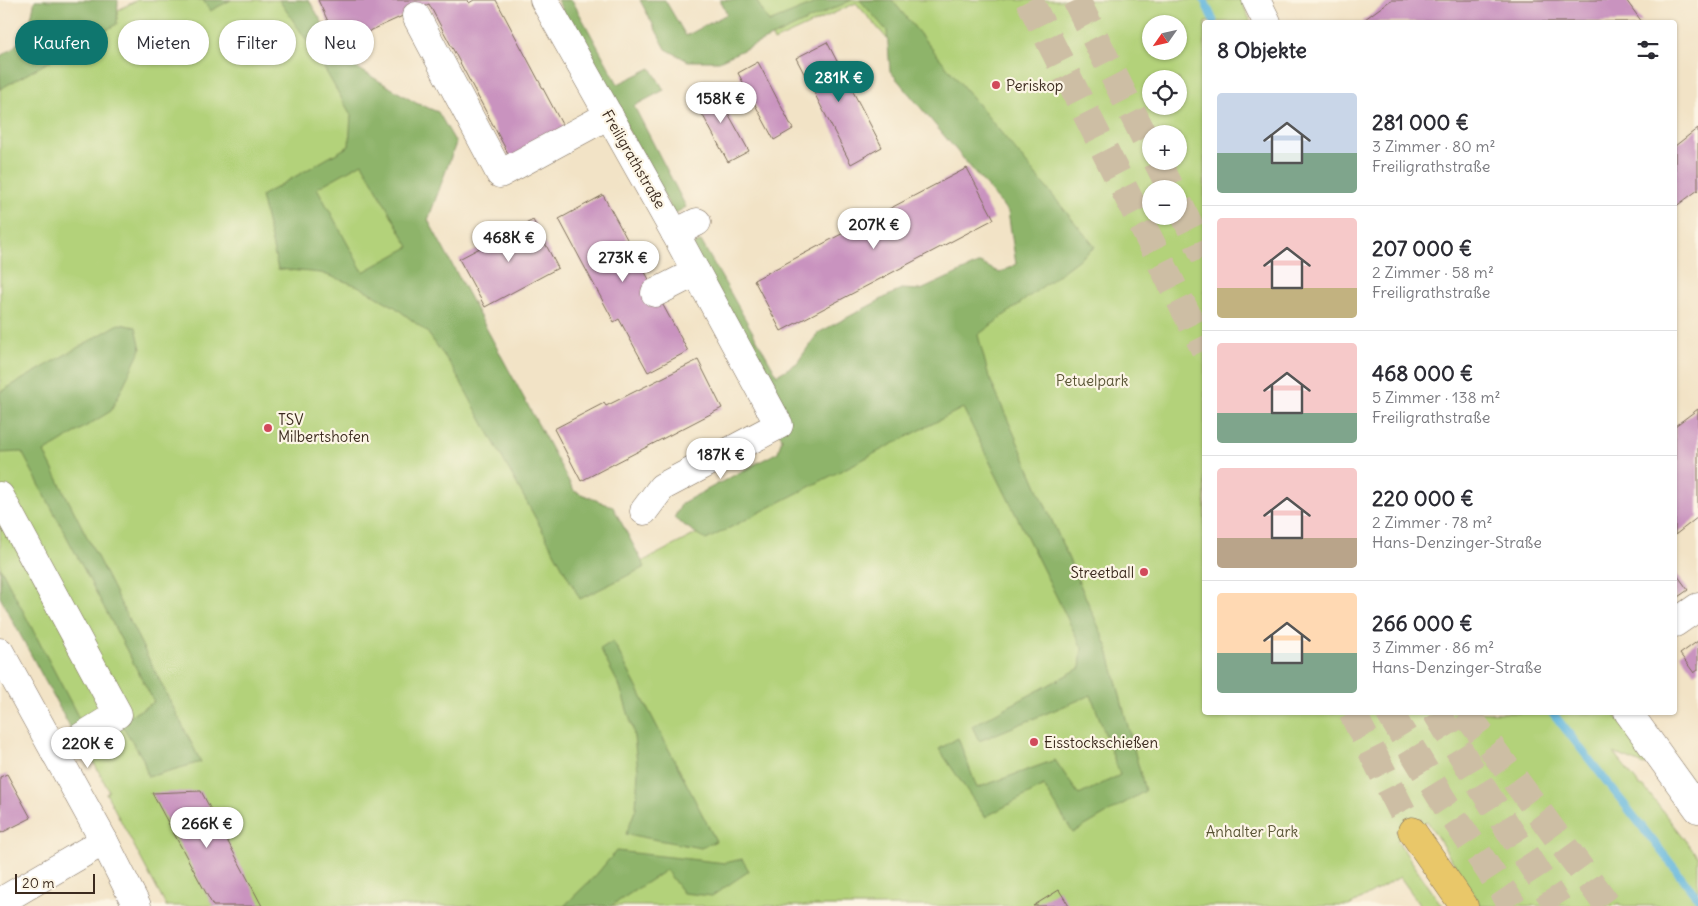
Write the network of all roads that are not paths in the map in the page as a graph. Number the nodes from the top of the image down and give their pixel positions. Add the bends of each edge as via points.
1 (544, 0) edge
2 (1256, 0) edge
3 (416, 16) dead end
4 (1266, 20) edge
5 (608, 115) junction
6 (696, 272) junction
7 (655, 293) dead end
8 (0, 496) edge
9 (644, 511) dead end
10 (1698, 607) edge
11 (1677, 622) edge
12 (0, 652) edge
13 (1630, 715) edge
14 (55, 753) junction
15 (1698, 809) edge
16 (1412, 831) tunnel mouth
17 (104, 841) junction
18 (0, 902) edge
19 (137, 906) edge
20 (1464, 906) edge

1 - 5 street, Freiligrathstraße
2 - 4 street
3 - 5 street via 500,174
5 - 6 street, Freiligrathstraße via 686,227
6 - 7 street
6 - 9 street, Freiligrathstraße via 779,426 662,487
8 - 14 street via 118,714
10 - 11 street
12 - 14 street
13 - 15 street
14 - 17 street
16 - 20 highway
17 - 18 street
17 - 19 street

